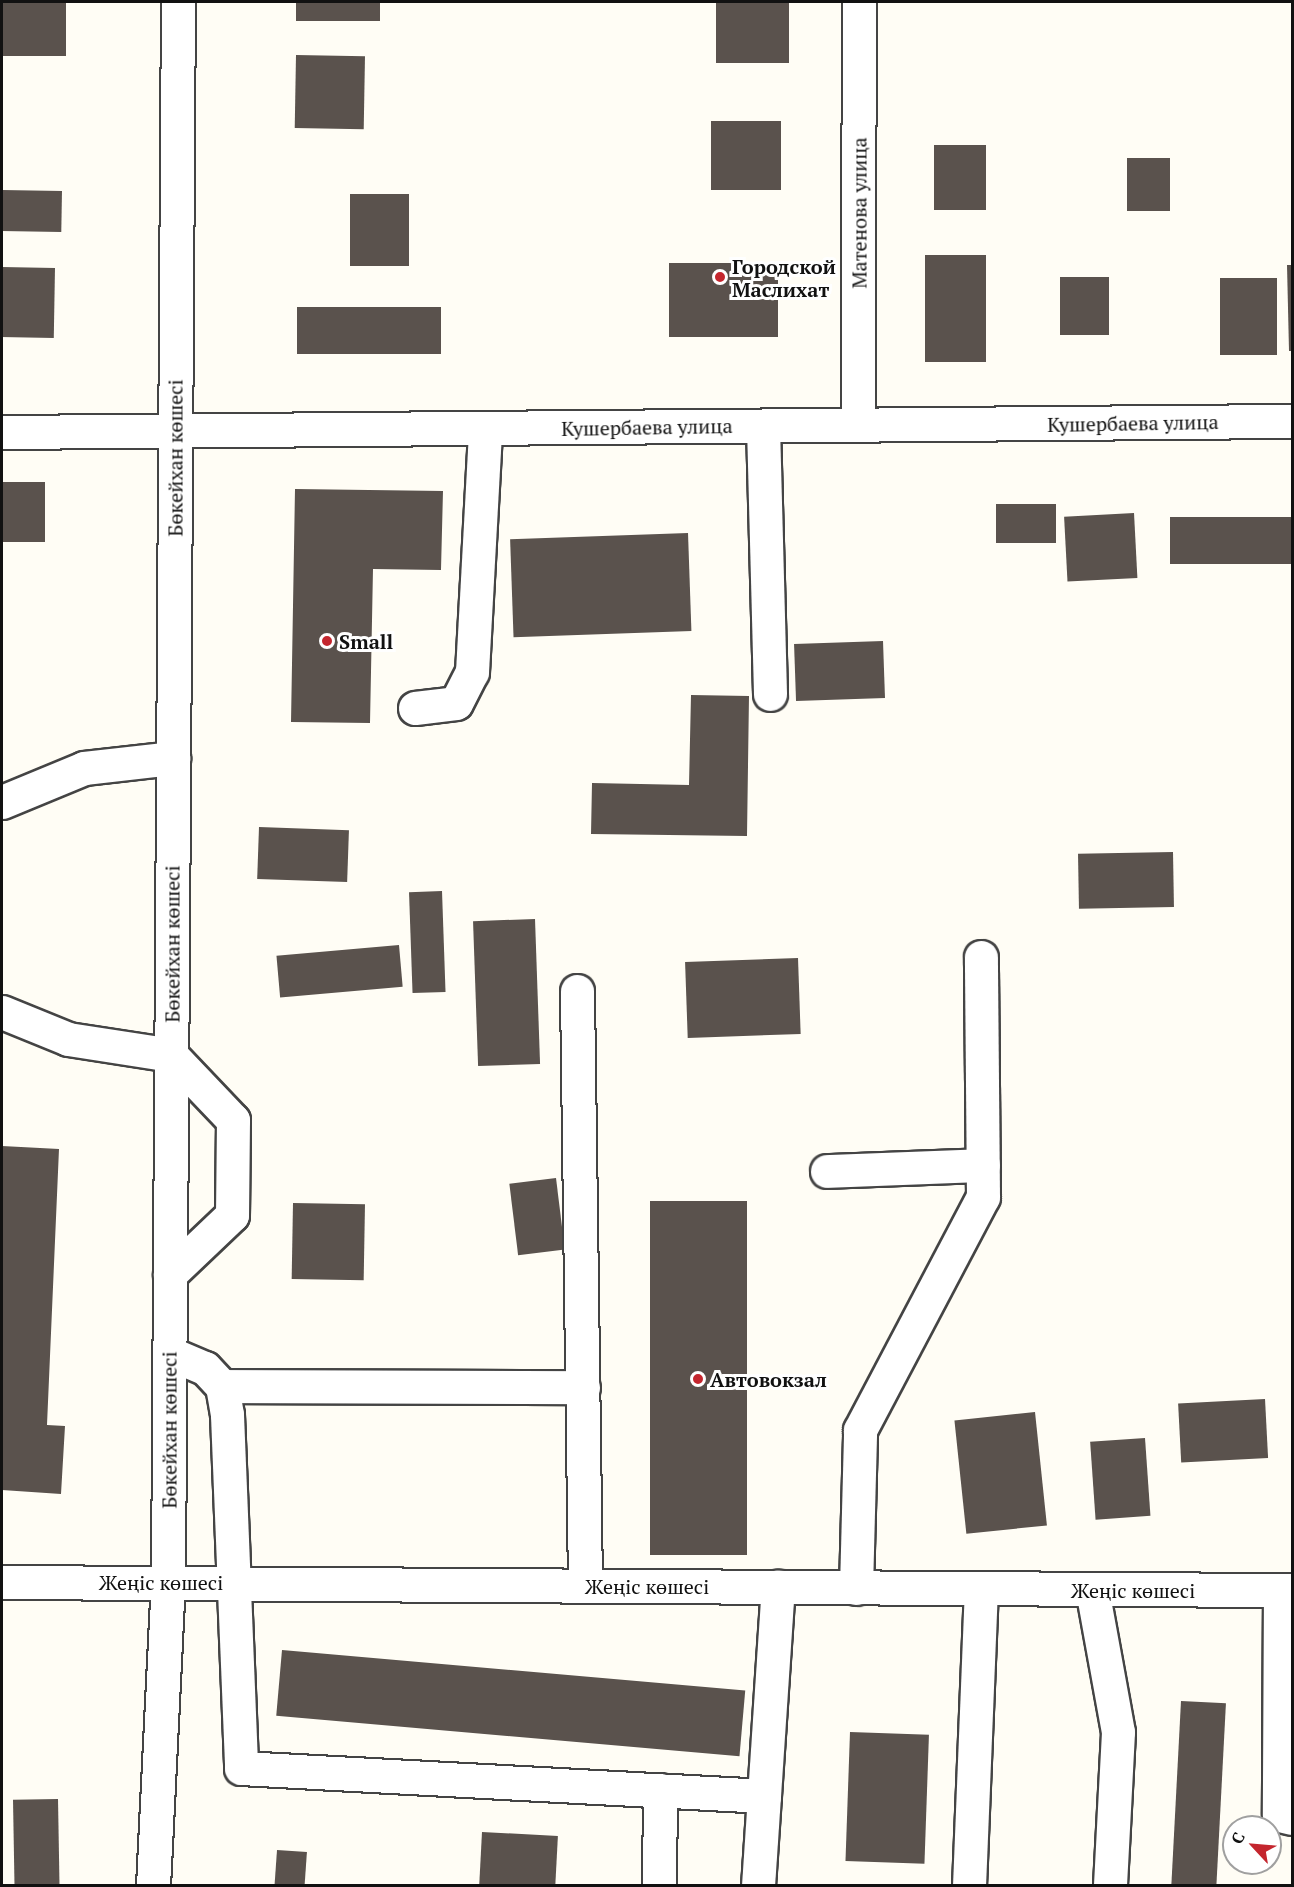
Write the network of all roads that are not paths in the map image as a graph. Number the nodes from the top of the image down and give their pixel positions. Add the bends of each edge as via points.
1 (178, 2) edge
2 (859, 2) edge
3 (1293, 422) edge
4 (858, 425) junction
5 (763, 426) junction
6 (484, 429) junction
7 (2, 432) edge
8 (175, 432) junction
9 (770, 694) dead end
10 (415, 708) dead end
11 (173, 758) junction
12 (2, 802) edge
13 (981, 957) dead end
14 (577, 991) dead end
15 (2, 1012) edge
16 (171, 1055) junction
17 (983, 1165) junction
18 (827, 1171) dead end
19 (170, 1274) junction
20 (169, 1353) junction
21 (222, 1386) junction
22 (583, 1387) junction
23 (2, 1582) edge
24 (168, 1582) junction
25 (237, 1583) junction
26 (585, 1586) junction
27 (778, 1587) junction
28 (855, 1588) junction
29 (981, 1589) junction
30 (1092, 1589) junction
31 (1286, 1590) edge
32 (660, 1790) junction
33 (764, 1796) junction
34 (1293, 1818) edge
35 (153, 1886) edge
36 (658, 1886) edge
37 (758, 1886) edge
38 (969, 1886) edge
39 (1110, 1886) edge

1 - 8 street, Бөкейхан көшесі
2 - 4 street, Матенова улица
3 - 4 street, Кушербаева улица
4 - 5 street, Кушербаева улица
5 - 6 street, Кушербаева улица
5 - 9 street
6 - 8 street, Кушербаева улица
6 - 10 street via 472,672 456,704
7 - 8 street, Кушербаева улица
8 - 11 street, Бөкейхан көшесі
11 - 12 street via 84,768
11 - 16 street, Бөкейхан көшесі
13 - 17 street
14 - 22 street
15 - 16 street via 68,1039
16 - 19 street, Бөкейхан көшесі
16 - 19 street via 233,1120 232,1215
17 - 18 street
17 - 28 street via 983,1197 860,1430
19 - 20 street, Бөкейхан көшесі
20 - 21 street via 205,1368
20 - 24 street, Бөкейхан көшесі
21 - 22 street
21 - 25 street
22 - 26 street
23 - 24 street, Жеңіс көшесі
24 - 25 street, Жеңіс көшесі
24 - 35 street, Бөкейхан көшесі
25 - 26 street, Жеңіс көшесі
25 - 32 street via 241,1768
26 - 27 street, Жеңіс көшесі
27 - 28 street, Жеңіс көшесі
27 - 33 street
28 - 29 street, Жеңіс көшесі
29 - 30 street, Жеңіс көшесі
29 - 38 street
30 - 31 street, Жеңіс көшесі
30 - 39 street via 1118,1732
31 - 34 street via 1279,1815
32 - 33 street
32 - 36 street
33 - 37 street

